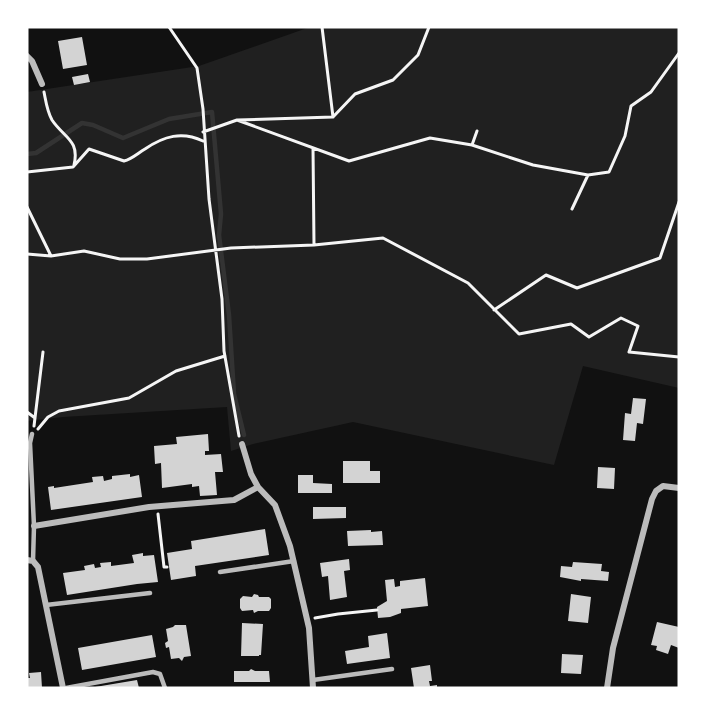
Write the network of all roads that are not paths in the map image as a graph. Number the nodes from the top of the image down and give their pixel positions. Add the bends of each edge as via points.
1 (27, 56) edge
2 (42, 84) road end
3 (32, 434) road end
4 (242, 444) road end
5 (29, 485) edge
6 (258, 487) junction
7 (679, 488) edge
8 (32, 528) edge
9 (30, 560) edge
10 (294, 561) junction
11 (220, 572) dead end
12 (150, 592) dead end
13 (46, 605) junction
14 (392, 669) dead end
15 (313, 680) junction
16 (65, 688) edge
17 (165, 688) edge
18 (313, 688) edge
19 (608, 688) edge

1 - 2 street
3 - 5 lane
4 - 6 street
5 - 8 lane
6 - 8 street via 234,500 156,507
6 - 10 street via 275,505
7 - 19 street via 663,486 652,499 613,648
8 - 9 lane
9 - 13 street via 38,567
10 - 11 lane
10 - 15 street via 308,620
12 - 13 lane
13 - 16 street
14 - 15 lane
15 - 18 street
16 - 17 lane via 153,672 160,674

